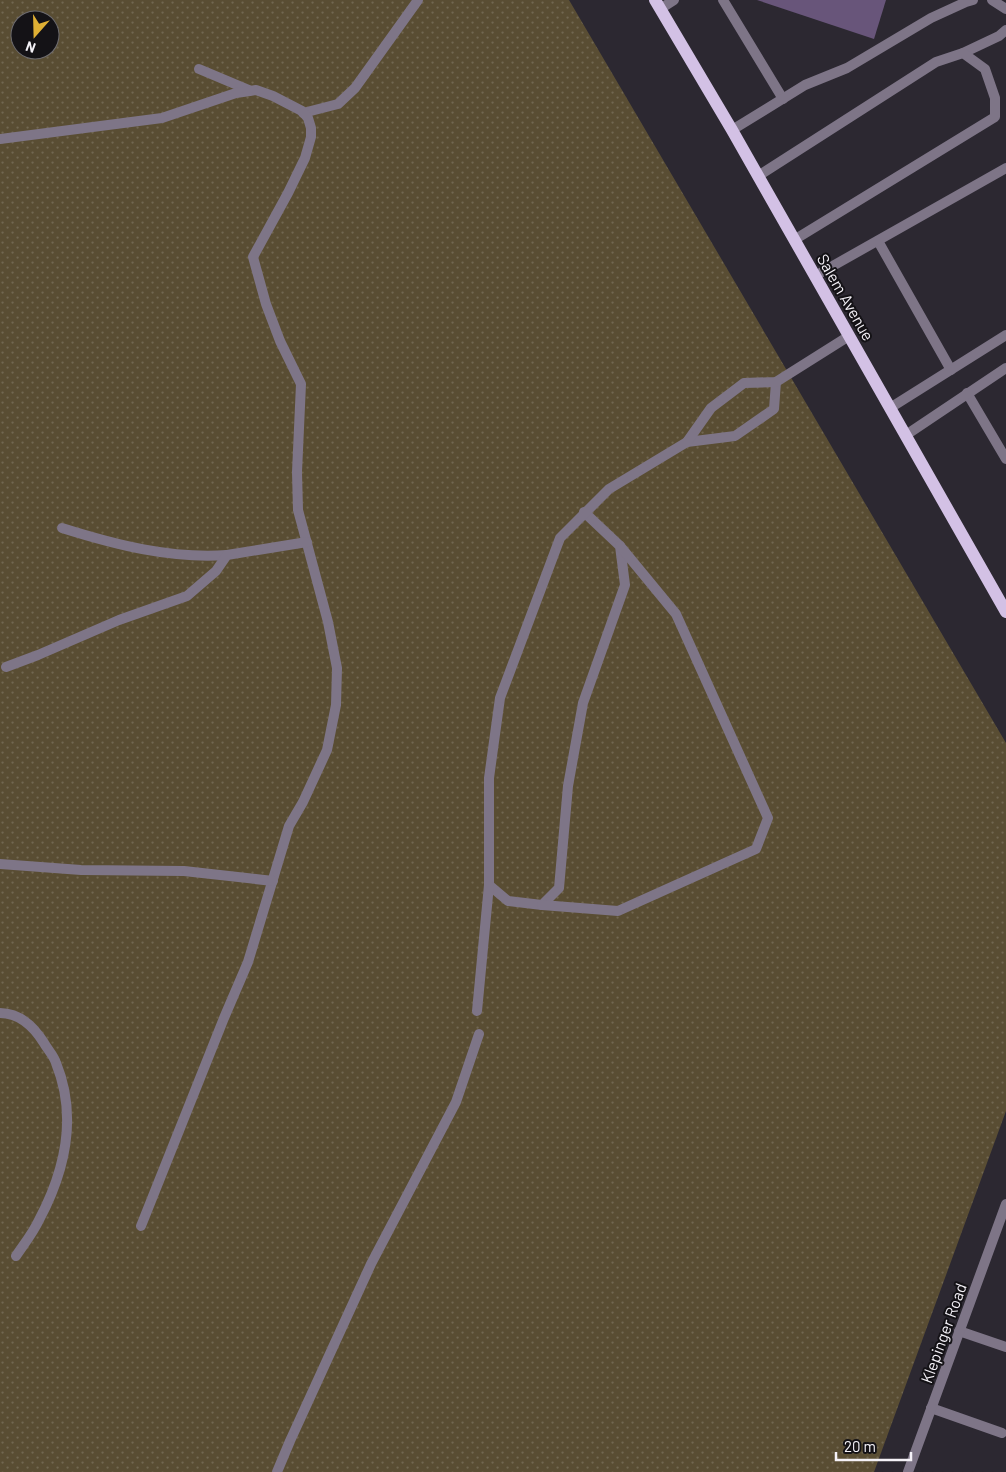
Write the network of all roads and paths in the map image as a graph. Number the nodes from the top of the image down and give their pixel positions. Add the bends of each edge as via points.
1 (418, 0) edge
2 (674, 0) edge
3 (723, 0) edge
4 (973, 0) edge
5 (992, 0) edge
6 (658, 5) edge
7 (1006, 9) edge
8 (1006, 30) edge
9 (963, 53) junction
10 (199, 69) dead end
11 (250, 91) junction
12 (783, 99) junction
13 (1006, 109) edge
14 (304, 113) junction
15 (995, 116) junction
16 (732, 130) junction
17 (0, 139) edge
18 (1006, 168) edge
19 (758, 176) junction
20 (794, 240) junction
21 (878, 241) junction
22 (815, 276) junction
23 (1006, 335) edge
24 (849, 336) junction
25 (1006, 368) edge
26 (951, 370) junction
27 (776, 382) junction
28 (968, 393) junction
29 (890, 408) junction
30 (906, 435) junction
31 (687, 442) junction
32 (1006, 458) edge
33 (584, 512) junction
34 (62, 528) dead end
35 (306, 542) junction
36 (620, 546) junction
37 (227, 555) junction
38 (1006, 612) edge
39 (6, 667) dead end
40 (0, 864) edge
41 (273, 881) junction
42 (488, 884) junction
43 (542, 905) junction
44 (477, 1011) dead end
45 (0, 1013) edge
46 (479, 1034) dead end
47 (1006, 1204) edge
48 (141, 1226) dead end
49 (16, 1256) dead end
50 (959, 1330) junction
51 (1006, 1347) edge
52 (931, 1408) junction
53 (1002, 1434) dead end
54 (277, 1472) edge
55 (908, 1472) edge

1 - 14 street via 355,88 338,104
2 - 6 street
3 - 12 street
4 - 12 street via 931,18 848,68 805,85
5 - 7 street
6 - 16 main road, Salem Avenue
8 - 9 street
9 - 15 street via 985,69 995,98
9 - 19 street via 936,62
10 - 11 street
11 - 14 street via 273,96
11 - 17 street via 162,118
12 - 16 street
13 - 15 street
14 - 35 street via 311,128 305,158 253,257 266,304 301,384 298,510
15 - 20 street
16 - 19 main road, Salem Avenue
18 - 21 street
19 - 20 main road, Salem Avenue
20 - 22 main road, Salem Avenue
21 - 22 street
21 - 26 street
22 - 24 main road, Salem Avenue
23 - 26 street
24 - 27 street
24 - 29 main road, Salem Avenue
25 - 28 street
26 - 29 street
27 - 31 street via 744,383 711,408
27 - 31 street via 774,409 735,436
28 - 30 street
28 - 32 street
29 - 30 main road, Salem Avenue
30 - 38 main road, Salem Avenue
31 - 33 street via 609,490
33 - 36 street
33 - 42 street via 560,538 500,698 489,778
34 - 37 street via 163,553 200,557
35 - 37 street
35 - 41 street via 337,668 336,704 327,750 289,826
36 - 43 street via 625,585 583,703 568,786 559,888
36 - 43 street via 676,614 768,818 756,849 618,911
37 - 39 street via 216,571 187,596
40 - 41 street via 81,870 184,871
41 - 48 street via 248,962
42 - 43 street via 508,901
42 - 44 street
45 - 49 street via 20,1016 38,1033 56,1062 67,1102 67,1141 55,1185 39,1222
46 - 54 street via 456,1102 371,1264
47 - 50 street, Klepinger Road
50 - 51 street
50 - 52 street, Klepinger Road
52 - 53 street
52 - 55 street, Klepinger Road

